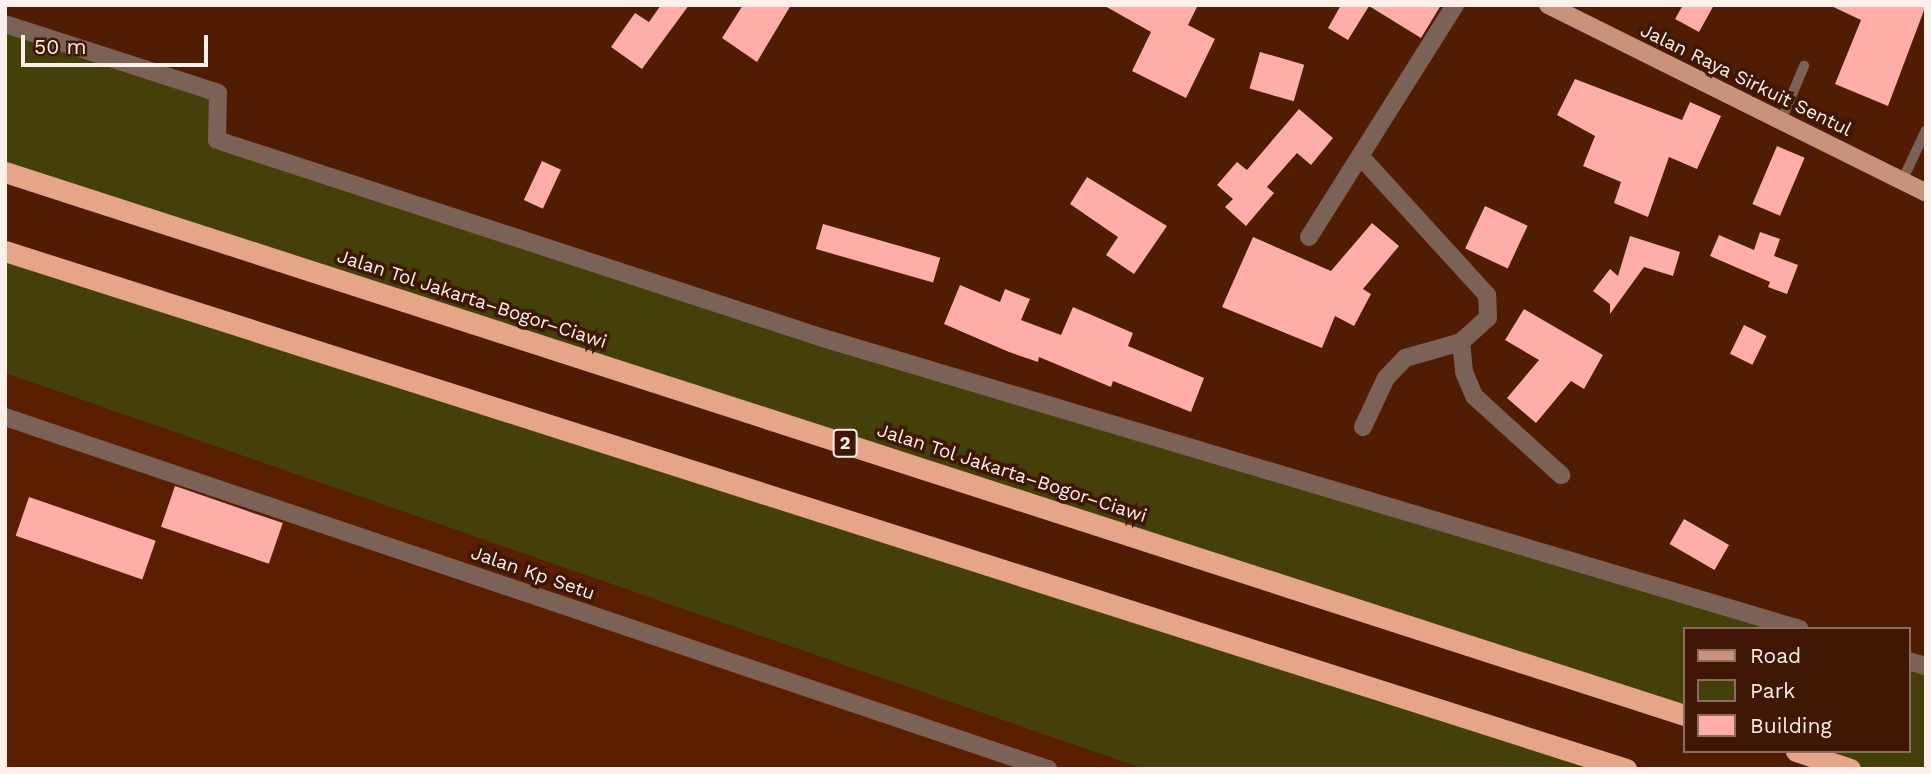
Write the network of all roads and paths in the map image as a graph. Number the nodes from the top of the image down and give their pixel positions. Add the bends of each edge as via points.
1 (1455, 5) edge
2 (1548, 5) edge
3 (5, 24) edge
4 (1804, 66) dead end
5 (1781, 121) junction
6 (1926, 130) edge
7 (1360, 156) junction
8 (5, 172) edge
9 (1902, 181) junction
10 (1926, 193) edge
11 (1309, 237) dead end
12 (5, 251) edge
13 (1461, 342) junction
14 (5, 417) edge
15 (1363, 427) dead end
16 (1561, 475) dead end
17 (1793, 627) edge
18 (1682, 714) edge
19 (1802, 753) edge
20 (1048, 769) edge
21 (1626, 769) edge
22 (1850, 769) edge

1 - 7 street
2 - 5 main road, Jalan Raya Sirkuit Sentul
3 - 17 street via 218,93 217,140 823,338
4 - 5 lane
5 - 9 main road, Jalan Raya Sirkuit Sentul
6 - 9 lane
7 - 11 street
7 - 13 street via 1487,295 1488,318
8 - 18 highway, Jalan Tol Jakarta–Bogor–Ciawi / 2
9 - 10 main road, Jalan Raya Sirkuit Sentul
12 - 21 highway
13 - 15 street via 1405,358 1386,378
13 - 16 street via 1464,372 1474,397
14 - 20 street, Jalan Kp Setu
19 - 22 highway

